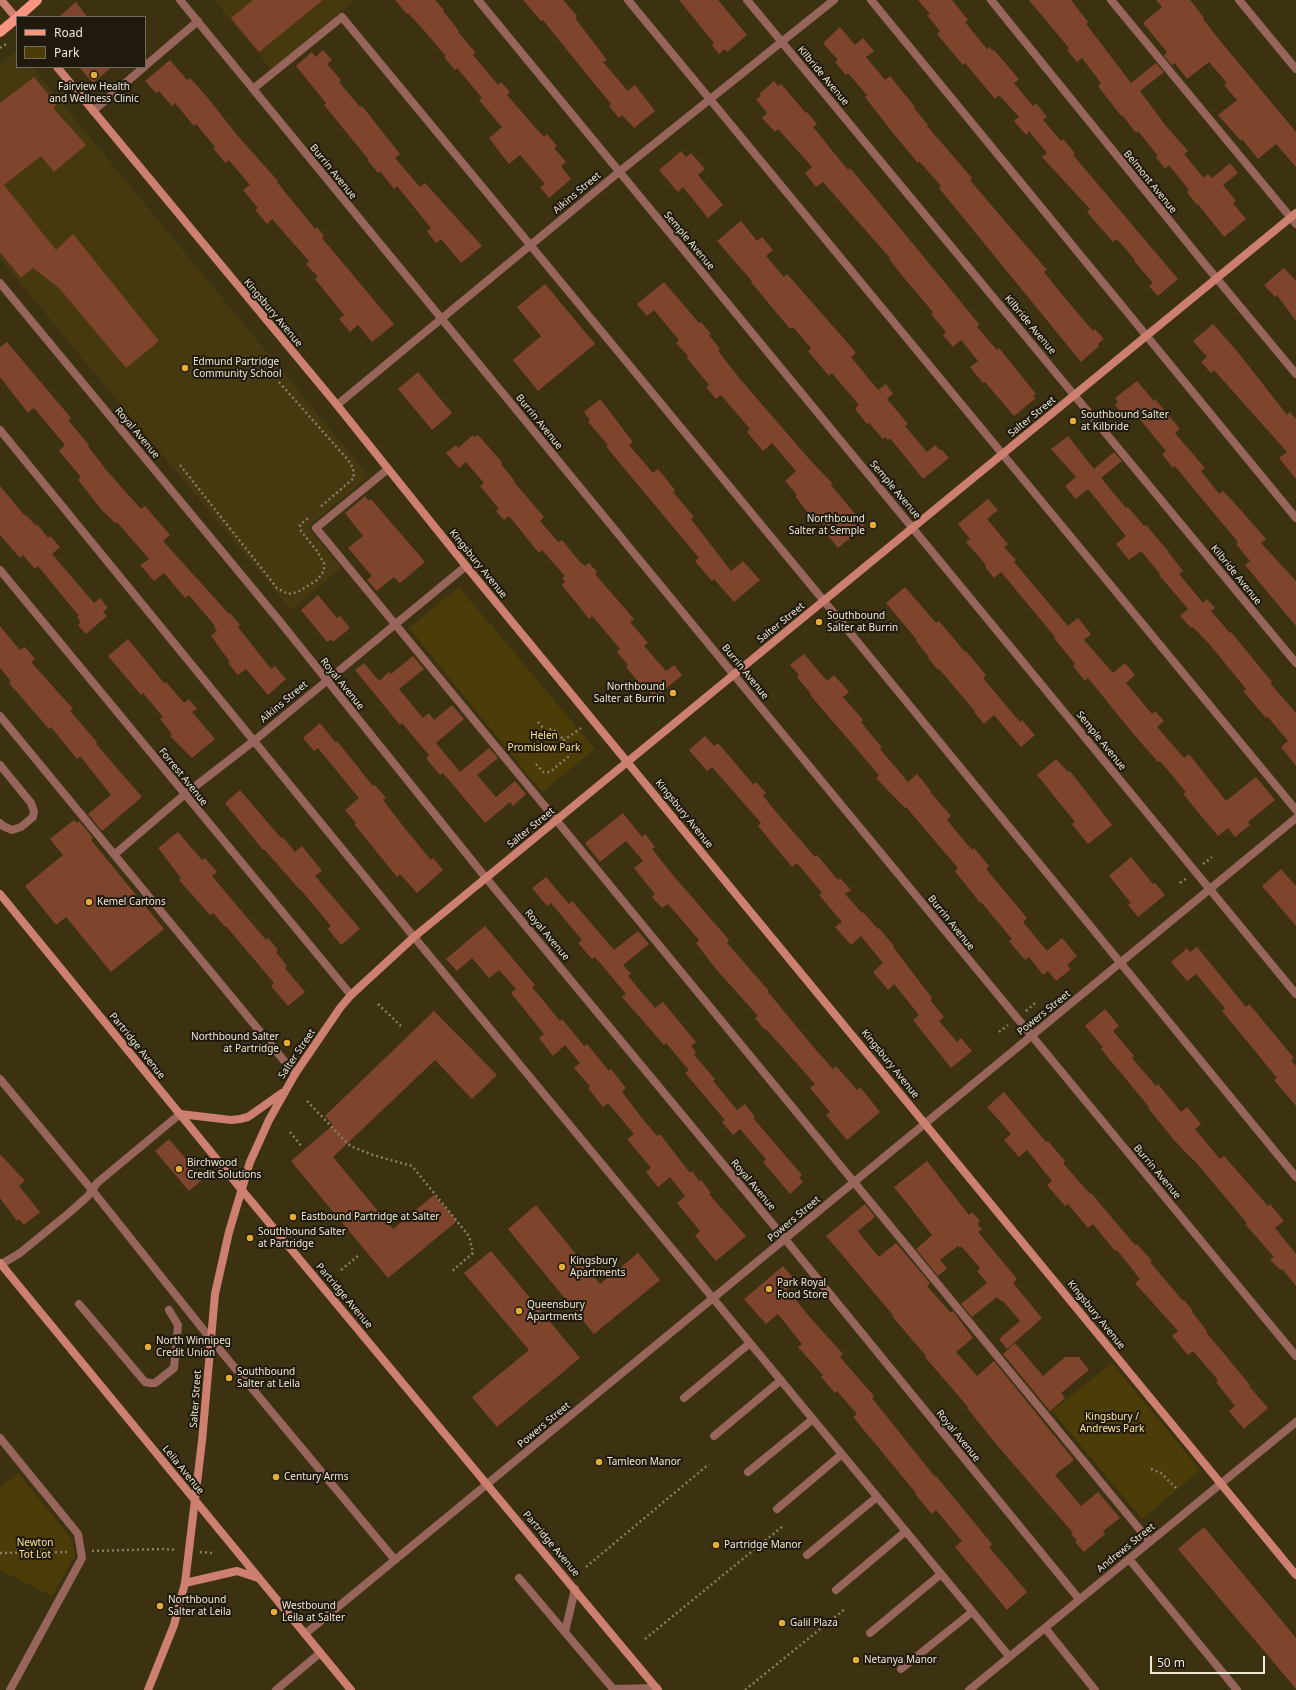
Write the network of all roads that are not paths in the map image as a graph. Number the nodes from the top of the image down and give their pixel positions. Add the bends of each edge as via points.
1 (1, 0) edge
2 (37, 0) edge
3 (180, 0) edge
4 (478, 0) edge
5 (628, 0) edge
6 (748, 0) edge
7 (834, 0) edge
8 (871, 0) edge
9 (990, 0) edge
10 (1111, 0) edge
11 (1239, 0) edge
12 (19, 16) edge
13 (16, 17) edge
14 (16, 19) edge
15 (198, 21) junction
16 (0, 32) edge
17 (782, 42) junction
18 (146, 64) edge
19 (58, 68) edge
20 (142, 68) edge
21 (1296, 69) edge
22 (253, 89) junction
23 (710, 99) junction
24 (93, 111) junction
25 (619, 172) junction
26 (1294, 218) edge
27 (530, 246) junction
28 (1216, 279) junction
29 (0, 283) edge
30 (441, 318) junction
31 (1147, 336) junction
32 (1296, 374) edge
33 (1074, 395) junction
34 (337, 405) junction
35 (0, 430) edge
36 (1003, 454) junction
37 (388, 469) junction
38 (1296, 518) edge
39 (913, 527) junction
40 (466, 566) junction
41 (0, 570) edge
42 (824, 601) junction
43 (396, 623) junction
44 (1296, 664) edge
45 (734, 675) junction
46 (326, 680) junction
47 (0, 716) edge
48 (255, 740) junction
49 (628, 761) junction
50 (0, 765) edge
51 (184, 795) junction
52 (1296, 810) edge
53 (1296, 818) edge
54 (556, 820) junction
55 (0, 823) edge
56 (115, 854) junction
57 (486, 878) junction
58 (1209, 890) junction
59 (0, 894) edge
60 (414, 937) junction
61 (1120, 963) junction
62 (1296, 994) edge
63 (351, 995) junction
64 (1031, 1036) junction
65 (295, 1074) junction
66 (0, 1079) edge
67 (285, 1091) junction
68 (180, 1114) junction
69 (926, 1123) junction
70 (1296, 1177) edge
71 (855, 1182) junction
72 (242, 1189) junction
73 (92, 1190) junction
74 (785, 1239) junction
75 (0, 1264) edge
76 (713, 1299) junction
77 (79, 1304) dead end
78 (169, 1310) dead end
79 (210, 1338) junction
80 (750, 1343) junction
81 (1296, 1356) edge
82 (781, 1380) junction
83 (684, 1398) dead end
84 (813, 1419) junction
85 (1296, 1422) edge
86 (714, 1436) dead end
87 (0, 1438) edge
88 (842, 1454) junction
89 (748, 1472) dead end
90 (488, 1484) junction
91 (1221, 1484) junction
92 (877, 1497) junction
93 (195, 1501) junction
94 (776, 1509) dead end
95 (906, 1531) junction
96 (1150, 1542) junction
97 (807, 1555) dead end
98 (1130, 1559) junction
99 (395, 1560) junction
100 (941, 1574) junction
101 (1296, 1575) edge
102 (259, 1578) junction
103 (519, 1578) dead end
104 (185, 1583) junction
105 (575, 1589) junction
106 (836, 1590) dead end
107 (1079, 1599) junction
108 (972, 1612) junction
109 (1045, 1628) junction
110 (565, 1632) junction
111 (870, 1633) dead end
112 (305, 1634) junction
113 (320, 1652) junction
114 (1009, 1656) junction
115 (901, 1669) dead end
116 (614, 1689) edge
117 (658, 1689) edge
118 (10, 1690) edge
119 (148, 1690) edge
120 (276, 1690) edge
121 (351, 1690) edge
122 (969, 1690) edge
123 (1095, 1690) edge
124 (1237, 1690) edge

1 - 13 main road
2 - 12 main road
3 - 15 street, Burrin Avenue
4 - 25 street, Semple Avenue
5 - 23 street
6 - 17 street, Kilbride Avenue
7 - 17 street, Aikins Street
8 - 31 street
9 - 28 street, Belmont Avenue
10 - 26 street
11 - 21 street
14 - 16 main road
15 - 18 street
15 - 22 street, Burrin Avenue
17 - 23 street, Aikins Street
17 - 33 street, Kilbride Avenue
19 - 24 main road, Kingsbury Avenue
20 - 24 street
22 - 27 street via 342,17
22 - 30 street, Burrin Avenue
23 - 25 street, Aikins Street
23 - 36 street
24 - 34 main road, Kingsbury Avenue
25 - 27 street, Aikins Street
25 - 39 street, Semple Avenue
26 - 28 main road, Salter Street
27 - 30 street, Aikins Street
27 - 42 street
28 - 31 main road, Salter Street
28 - 32 street, Belmont Avenue
29 - 46 street, Royal Avenue
30 - 34 street, Aikins Street
30 - 45 street, Burrin Avenue
31 - 33 main road, Salter Street
31 - 38 street
33 - 36 main road, Salter Street
33 - 44 street, Kilbride Avenue
34 - 37 main road, Kingsbury Avenue
35 - 48 street
36 - 39 main road, Salter Street
36 - 52 street
37 - 40 main road, Kingsbury Avenue
37 - 43 street via 316,528
39 - 42 main road, Salter Street
39 - 58 street, Semple Avenue
40 - 43 street, Aikins Street
40 - 49 main road, Kingsbury Avenue
41 - 51 street, Forrest Avenue
42 - 45 main road, Salter Street
42 - 61 street
43 - 46 street, Aikins Street
43 - 54 street
45 - 49 main road, Salter Street
45 - 64 street, Burrin Avenue
46 - 48 street, Aikins Street
46 - 57 street, Royal Avenue
47 - 56 street
48 - 51 street, Aikins Street
48 - 60 street
49 - 54 main road, Salter Street
49 - 69 main road, Kingsbury Avenue
50 - 55 street via 31,803 34,812 33,817 21,827 12,830
51 - 56 street, Aikins Street
51 - 63 street, Forrest Avenue
53 - 58 street, Powers Street
54 - 57 main road, Salter Street
54 - 71 street
56 - 65 street
57 - 60 main road, Salter Street
57 - 74 street, Royal Avenue
58 - 61 street, Powers Street
58 - 62 street, Semple Avenue
59 - 68 main road, Partridge Avenue
60 - 63 main road, Salter Street
60 - 76 street
61 - 64 street, Powers Street
61 - 70 street
63 - 65 main road, Salter Street
64 - 69 street, Powers Street
64 - 81 street, Burrin Avenue
65 - 67 main road, Salter Street
66 - 73 street
67 - 68 main road via 248,1117 240,1119 224,1120
67 - 72 main road, Salter Street via 260,1140
68 - 72 main road, Partridge Avenue
68 - 73 street via 97,1183
69 - 71 street, Powers Street
69 - 91 main road, Kingsbury Avenue
71 - 74 street, Powers Street
71 - 96 street
72 - 79 main road, Salter Street via 222,1259
72 - 90 main road, Partridge Avenue
73 - 75 street via 69,1213 20,1253
73 - 79 street
74 - 76 street, Powers Street
74 - 107 street, Royal Avenue
75 - 93 main road, Leila Avenue
76 - 80 street
76 - 90 street, Powers Street
77 - 78 street via 145,1382 150,1384 174,1368 178,1326
79 - 93 main road, Salter Street
79 - 99 street
80 - 82 street
80 - 83 street
82 - 84 street
82 - 86 street
84 - 88 street
84 - 89 street
85 - 91 street, Andrews Street
87 - 118 street via 78,1534 82,1558
88 - 92 street
88 - 94 street
90 - 99 street, Powers Street
90 - 105 main road, Partridge Avenue
91 - 96 street, Andrews Street
91 - 101 main road, Kingsbury Avenue
92 - 95 street
92 - 97 street
93 - 102 main road, Leila Avenue
93 - 104 main road, Salter Street
95 - 100 street
95 - 106 street
96 - 98 street, Andrews Street
98 - 107 street, Andrews Street
98 - 124 street
99 - 112 street, Powers Street
100 - 108 street
100 - 111 street
102 - 104 main road via 237,1572
102 - 112 main road, Leila Avenue
103 - 110 street
104 - 119 main road, Salter Street via 174,1625
105 - 110 street
105 - 117 main road, Partridge Avenue
107 - 109 street, Andrews Street
108 - 114 street
108 - 115 street
109 - 114 street, Andrews Street
109 - 123 street
110 - 116 street
112 - 113 main road, Leila Avenue
113 - 120 street
113 - 121 main road, Leila Avenue
114 - 122 street, Andrews Street
116 - 117 street

